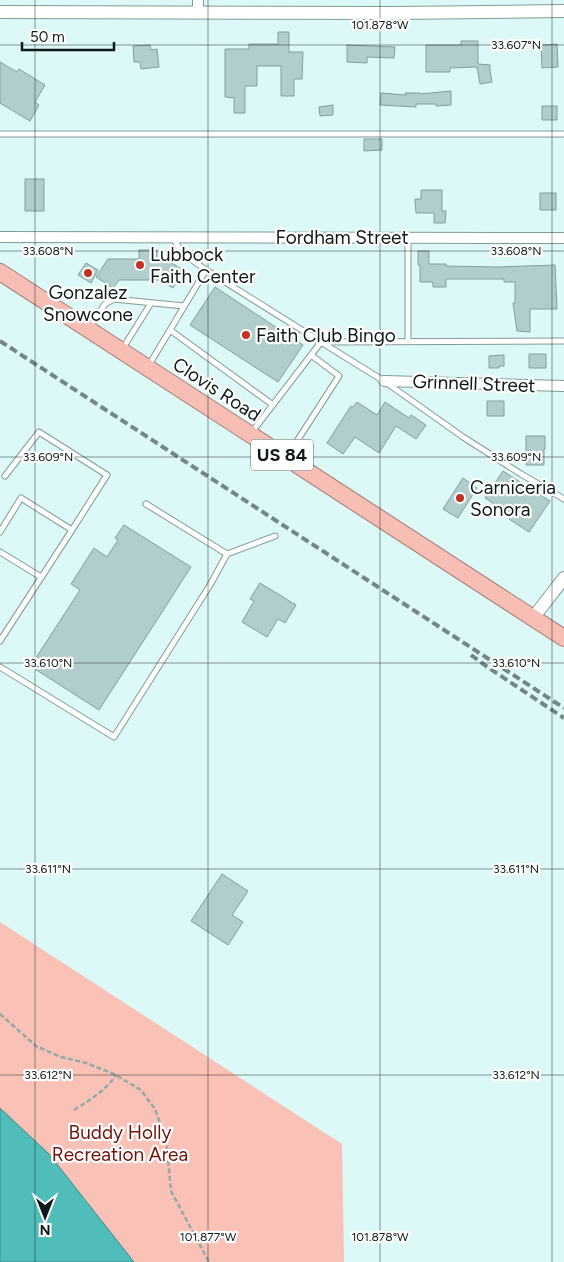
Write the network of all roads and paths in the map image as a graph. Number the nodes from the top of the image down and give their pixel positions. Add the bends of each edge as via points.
1 (198, 6) edge
2 (564, 11) edge
3 (0, 12) edge
4 (0, 134) edge
5 (564, 134) edge
6 (0, 237) edge
7 (173, 237) junction
8 (408, 237) junction
9 (564, 238) edge
10 (206, 270) junction
11 (0, 272) edge
12 (151, 303) junction
13 (184, 306) junction
14 (88, 329) junction
15 (170, 330) junction
16 (564, 341) edge
17 (321, 342) junction
18 (408, 342) junction
19 (122, 350) junction
20 (311, 355) junction
21 (148, 367) junction
22 (384, 381) junction
23 (564, 386) edge
24 (273, 405) junction
25 (250, 434) junction
26 (286, 458) junction
27 (5, 476) dead end
28 (564, 499) edge
29 (146, 504) dead end
30 (72, 530) junction
31 (0, 532) edge
32 (275, 536) dead end
33 (0, 552) edge
34 (227, 554) junction
35 (42, 576) junction
36 (564, 578) edge
37 (532, 618) junction
38 (564, 638) edge
39 (0, 641) edge
40 (0, 667) edge
41 (0, 1014) edge
42 (116, 1075) junction
43 (74, 1110) dead end
44 (209, 1262) edge

1 - 2 street via 394,12
1 - 3 street
4 - 5 lane
6 - 7 street, Fordham Street
7 - 8 street, Fordham Street
7 - 10 lane via 181,252
8 - 9 street, Fordham Street
8 - 18 lane
10 - 13 lane
10 - 17 lane
11 - 14 highway, Clovis Road / US 84
12 - 13 lane
12 - 14 lane via 114,299 105,304
12 - 19 lane
13 - 15 lane
14 - 19 highway, Clovis Road / US 84
15 - 21 lane
15 - 24 lane
16 - 18 lane
17 - 18 lane
17 - 20 lane
17 - 22 lane
19 - 21 highway, Clovis Road / US 84
20 - 24 lane
20 - 26 lane via 339,376
21 - 25 highway, Clovis Road / US 84
22 - 23 street, Grinnell Street
22 - 28 lane via 462,437
24 - 25 lane
25 - 26 highway, Clovis Road / US 84
26 - 37 highway, Clovis Road / US 84
27 - 30 lane via 39,432 107,475
29 - 34 lane
30 - 31 lane via 21,498
30 - 35 lane
32 - 34 lane
33 - 35 lane
34 - 40 lane via 114,737
35 - 39 lane
36 - 37 street
37 - 38 highway, Clovis Road / US 84
41 - 42 path via 36,1046
42 - 43 path via 104,1090
42 - 44 path via 140,1090 154,1109 167,1148 171,1191

